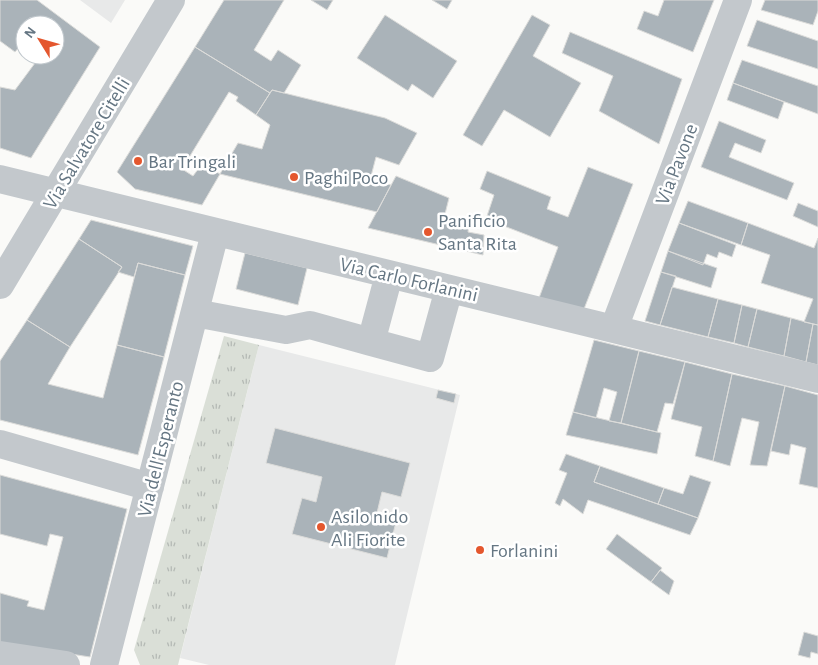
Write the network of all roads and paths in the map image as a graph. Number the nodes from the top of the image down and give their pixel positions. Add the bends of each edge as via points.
1 (171, 0) edge
2 (738, 0) edge
3 (0, 179) edge
4 (56, 192) junction
5 (215, 233) junction
6 (389, 274) junction
7 (0, 286) edge
8 (449, 289) junction
9 (195, 313) junction
10 (614, 328) junction
11 (371, 342) junction
12 (818, 380) edge
13 (0, 444) edge
14 (150, 487) junction
15 (0, 655) edge
16 (66, 665) edge
17 (104, 665) edge

1 - 4 street, Via Salvatore Citelli
2 - 10 street, Via Pavone
3 - 4 street, Via Carlo Forlanini
4 - 5 street, Via Carlo Forlanini
4 - 7 street, Via Salvatore Citelli
5 - 6 street, Via Carlo Forlanini
5 - 9 street, Via dell'Esperanto
6 - 8 street, Via Carlo Forlanini
6 - 11 street
8 - 10 street, Via Carlo Forlanini
8 - 11 street via 430,358
9 - 11 street via 286,330 310,325
9 - 14 street, Via dell'Esperanto
10 - 12 street, Via Carlo Forlanini
13 - 14 street
14 - 17 street, Via dell'Esperanto
15 - 16 street

